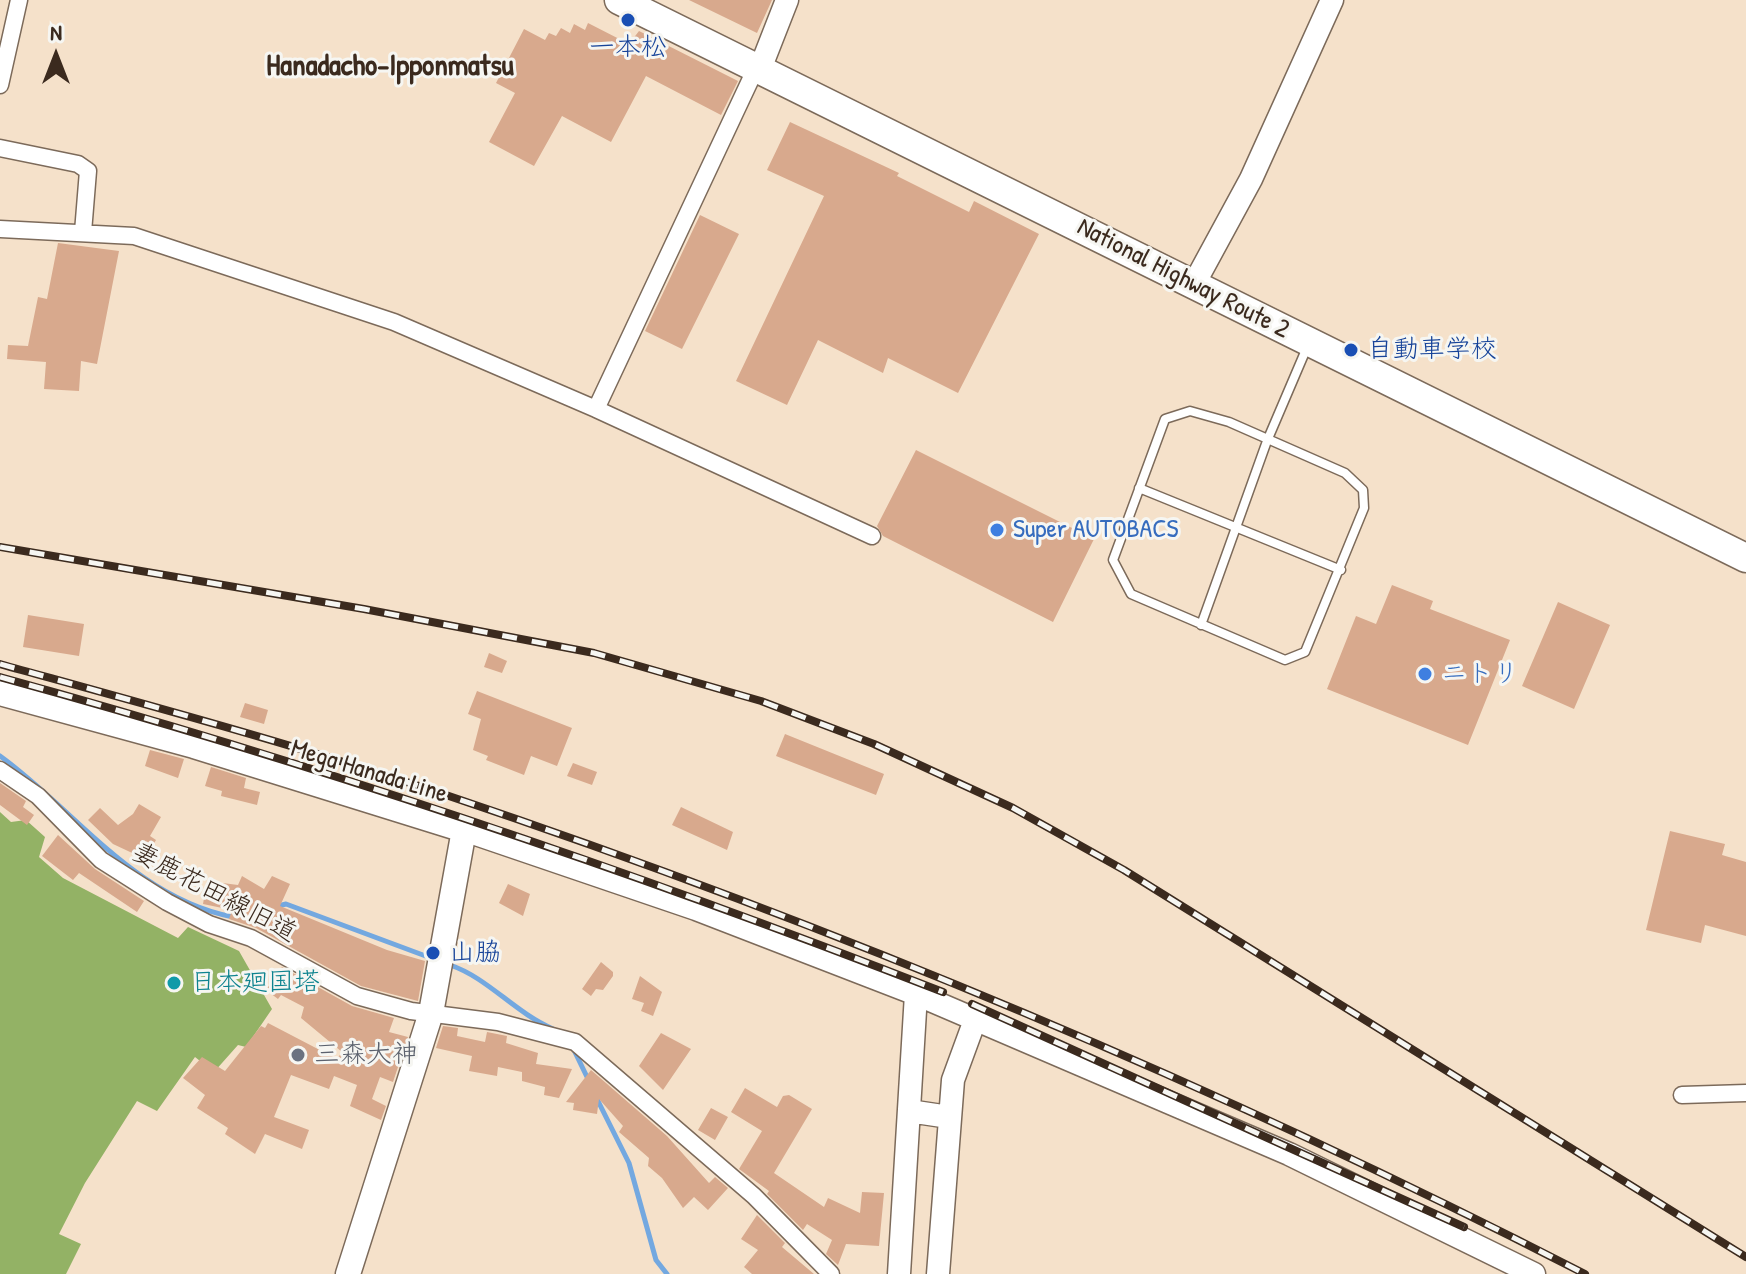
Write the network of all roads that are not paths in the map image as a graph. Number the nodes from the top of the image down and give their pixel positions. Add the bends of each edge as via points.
1 (19, 0) edge
2 (619, 0) edge
3 (787, 0) edge
4 (1332, 0) edge
5 (758, 68) junction
6 (0, 85) edge
7 (0, 148) edge
8 (0, 229) edge
9 (83, 232) junction
10 (1194, 284) junction
11 (1310, 342) junction
12 (596, 409) junction
13 (1267, 441) junction
14 (1139, 488) junction
15 (1237, 525) junction
16 (872, 536) dead end
17 (1746, 558) edge
18 (1341, 570) junction
19 (1201, 625) junction
20 (0, 693) edge
21 (0, 770) edge
22 (464, 830) junction
23 (916, 994) junction
24 (431, 1013) junction
25 (975, 1020) junction
26 (1746, 1093) edge
27 (1682, 1095) dead end
28 (909, 1111) junction
29 (949, 1117) junction
30 (348, 1274) edge
31 (831, 1274) edge
32 (899, 1274) edge
33 (938, 1274) edge
34 (1534, 1274) edge

1 - 6 street
2 - 5 highway, National Highway Route 2
3 - 5 street
4 - 10 street via 1251,179
5 - 10 highway, National Highway Route 2
5 - 12 street
7 - 9 street via 78,164 88,171
8 - 9 street
9 - 12 street via 134,236 394,322
10 - 11 highway, National Highway Route 2
11 - 13 lane
11 - 17 highway, National Highway Route 2
12 - 16 street
13 - 14 lane via 1190,411 1165,419
13 - 15 lane
13 - 18 lane via 1345,473 1363,490 1364,508
14 - 15 lane
14 - 19 lane via 1113,560 1131,594
15 - 18 lane
15 - 19 lane
18 - 19 lane via 1305,652 1285,660
20 - 22 main road, Mega Hanada Line via 194,746
21 - 24 street, 妻鹿花田線旧道 via 38,796 101,860 167,902 251,938 357,996
22 - 23 street via 696,909
22 - 24 main road, Mega Hanada Line
23 - 25 street
23 - 28 street
24 - 30 main road, Mega Hanada Line
24 - 31 street, 妻鹿花田線旧道 via 498,1022 575,1042 754,1196
25 - 29 street via 953,1080
25 - 34 street via 1289,1154
26 - 27 street
28 - 29 street
28 - 32 street
29 - 33 street

